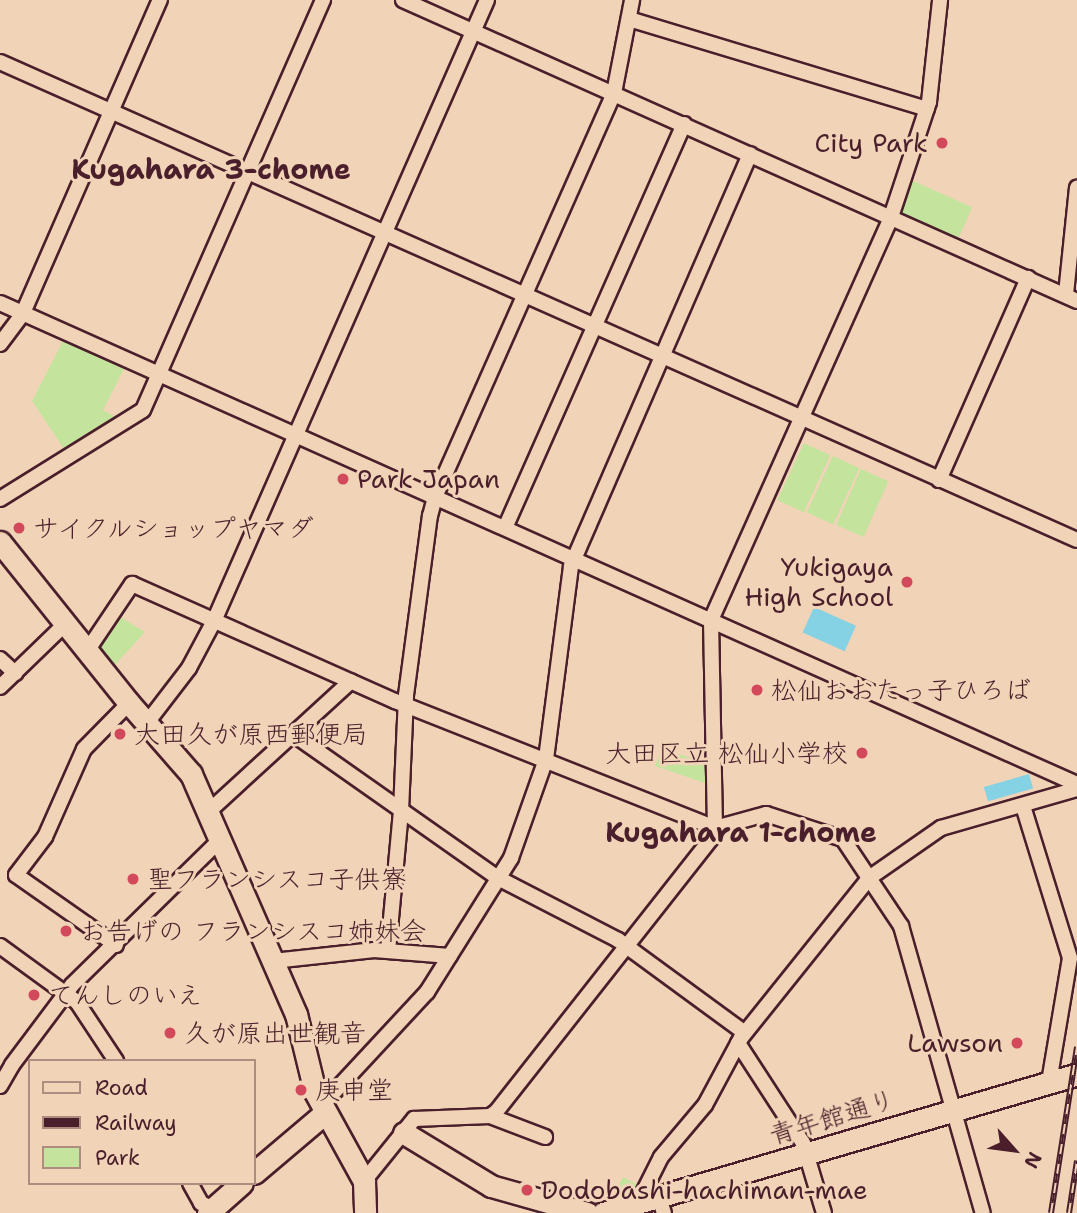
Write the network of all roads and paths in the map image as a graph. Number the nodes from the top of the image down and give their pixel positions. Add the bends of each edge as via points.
1 (160, 0) edge
2 (323, 0) edge
3 (403, 0) edge
4 (487, 0) edge
5 (632, 0) edge
6 (940, 0) edge
7 (629, 19) junction
8 (473, 31) junction
9 (0, 62) edge
10 (614, 93) junction
11 (927, 109) junction
12 (110, 111) junction
13 (684, 124) junction
14 (750, 154) junction
15 (249, 173) junction
16 (1077, 188) edge
17 (891, 218) junction
18 (385, 233) junction
19 (1028, 278) junction
20 (523, 295) junction
21 (1072, 298) edge
22 (0, 303) edge
23 (23, 313) junction
24 (594, 326) junction
25 (0, 344) edge
26 (662, 356) junction
27 (160, 374) junction
28 (800, 419) junction
29 (298, 434) junction
30 (939, 480) junction
31 (435, 497) junction
32 (0, 499) edge
33 (505, 528) junction
34 (1077, 540) edge
35 (0, 542) edge
36 (574, 558) junction
37 (710, 620) junction
38 (214, 621) junction
39 (65, 624) junction
40 (87, 651) junction
41 (0, 659) edge
42 (15, 673) junction
43 (351, 681) junction
44 (0, 687) edge
45 (129, 703) junction
46 (405, 704) junction
47 (146, 724) junction
48 (293, 734) junction
49 (546, 759) junction
50 (1077, 786) edge
51 (1023, 806) junction
52 (401, 811) junction
53 (208, 813) junction
54 (715, 828) junction
55 (219, 841) junction
56 (498, 878) junction
57 (869, 878) junction
58 (116, 944) junction
59 (0, 946) edge
60 (626, 946) junction
61 (388, 951) junction
62 (450, 956) junction
63 (273, 961) junction
64 (66, 993) junction
65 (741, 1038) junction
66 (115, 1059) edge
67 (1077, 1074) edge
68 (1049, 1082) junction
69 (0, 1086) edge
70 (324, 1108) junction
71 (953, 1110) junction
72 (490, 1116) junction
73 (404, 1133) junction
74 (545, 1138) dead end
75 (806, 1154) junction
76 (256, 1171) edge
77 (365, 1181) junction
78 (191, 1185) edge
79 (240, 1185) edge
80 (638, 1203) junction
81 (662, 1205) edge
82 (214, 1211) edge
83 (579, 1212) edge
84 (365, 1213) edge
85 (603, 1213) edge
86 (824, 1213) edge
87 (983, 1213) edge

1 - 12 street
2 - 15 street
3 - 8 street
4 - 8 street
5 - 7 street
6 - 11 street
7 - 10 street
7 - 11 street
8 - 10 street
8 - 18 street
9 - 12 street
10 - 13 street
10 - 20 street
11 - 17 street
12 - 15 street
12 - 23 street
13 - 14 street
13 - 24 street
14 - 17 street
14 - 26 street
15 - 18 street
15 - 27 street
16 - 21 street
17 - 19 street
17 - 28 street
18 - 20 street
18 - 29 street
19 - 21 street
19 - 30 street
20 - 24 street
20 - 31 street
22 - 23 street
23 - 25 street
23 - 27 street
24 - 26 street
24 - 33 street
26 - 28 street
26 - 36 street
27 - 29 street
27 - 32 street via 143,410
28 - 30 street
28 - 37 street
29 - 31 street
29 - 38 street
30 - 34 street
31 - 33 street
31 - 46 street
33 - 36 street
35 - 39 street
36 - 37 street
36 - 49 street
37 - 50 street
37 - 54 street
38 - 40 street via 132,584
38 - 43 street
38 - 47 street via 189,668
39 - 40 street
39 - 42 street
40 - 45 street
41 - 42 street
42 - 44 street
43 - 46 street
43 - 48 street
45 - 47 street
45 - 58 street via 85,748 45,837 16,875
46 - 49 street
46 - 52 street
47 - 53 street via 191,774
48 - 52 street
48 - 53 street
49 - 54 street
49 - 56 street via 511,858
50 - 51 street
51 - 57 street via 941,828
51 - 68 street via 1070,958
52 - 56 street
52 - 61 street
53 - 55 street
54 - 57 street via 766,814 843,839
54 - 60 street via 712,838
55 - 58 street
55 - 63 street
56 - 60 street
56 - 62 street
57 - 65 street
57 - 71 street via 901,926
58 - 64 street
59 - 64 street
60 - 65 street
60 - 72 street
61 - 62 street
61 - 63 street
62 - 70 street via 427,992
63 - 70 street via 296,1014 313,1087
64 - 66 street via 77,1002
64 - 69 street
65 - 75 street
65 - 80 street via 705,1105 661,1157
67 - 68 street, 青年館通り
68 - 71 street, 青年館通り
70 - 76 street
70 - 77 street
71 - 75 street, 青年館通り
71 - 87 street
72 - 73 street via 414,1119
72 - 74 street
73 - 77 street
73 - 83 street via 494,1188
75 - 81 street, 青年館通り
75 - 86 street
77 - 84 street
78 - 82 street via 201,1203
79 - 82 street
80 - 81 street, 青年館通り
80 - 85 street, 青年館通り

